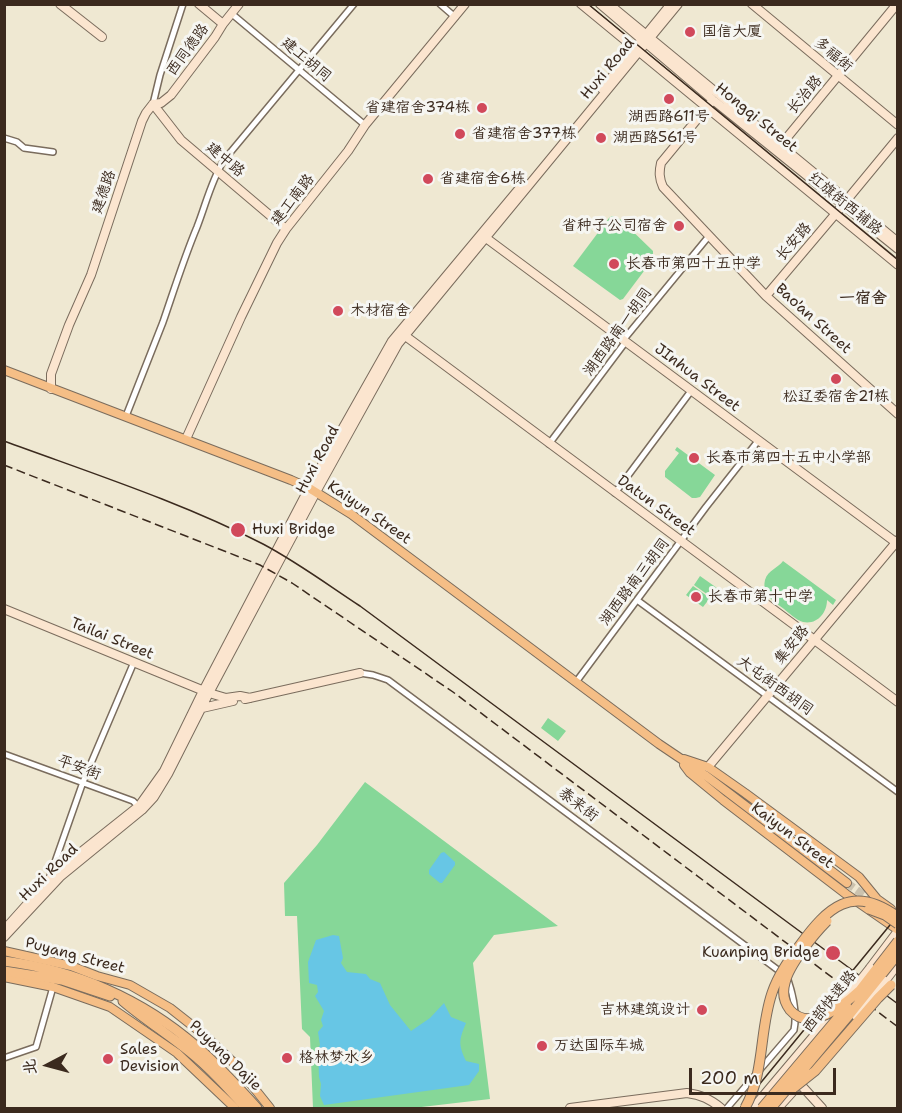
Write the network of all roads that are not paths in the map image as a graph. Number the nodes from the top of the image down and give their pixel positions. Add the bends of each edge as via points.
1 (60, 4) edge
2 (183, 4) edge
3 (199, 4) edge
4 (240, 4) edge
5 (354, 4) edge
6 (440, 4) edge
7 (465, 4) edge
8 (581, 4) edge
9 (600, 4) edge
10 (609, 4) edge
11 (671, 4) edge
12 (678, 4) edge
13 (752, 4) edge
14 (897, 4) edge
15 (232, 14) junction
16 (455, 17) junction
17 (223, 24) junction
18 (102, 37) dead end
19 (646, 39) junction
20 (637, 50) junction
21 (299, 70) junction
22 (838, 76) junction
23 (713, 100) junction
24 (153, 104) junction
25 (707, 108) junction
26 (365, 125) junction
27 (897, 125) edge
28 (4, 138) edge
29 (897, 138) edge
30 (780, 146) junction
31 (53, 152) dead end
32 (217, 171) junction
33 (845, 203) junction
34 (836, 214) junction
35 (286, 229) junction
36 (483, 236) junction
37 (709, 236) junction
38 (897, 242) edge
39 (897, 249) edge
40 (897, 265) edge
41 (766, 296) junction
42 (401, 334) junction
43 (625, 342) junction
44 (4, 370) edge
45 (51, 389) junction
46 (691, 391) junction
47 (897, 414) edge
48 (126, 416) junction
49 (186, 439) junction
50 (759, 441) junction
51 (549, 444) junction
52 (313, 490) junction
53 (615, 493) junction
54 (681, 541) junction
55 (897, 542) edge
56 (637, 600) junction
57 (4, 609) edge
58 (813, 640) junction
59 (134, 662) junction
60 (360, 674) joint
61 (576, 682) junction
62 (206, 692) junction
63 (767, 696) junction
64 (250, 698) junction
65 (897, 702) edge
66 (198, 709) junction
67 (4, 754) edge
68 (675, 756) junction
69 (708, 767) junction
70 (83, 782) junction
71 (897, 792) edge
72 (141, 808) junction
73 (859, 877) junction
74 (49, 880) junction
75 (847, 883) tunnel mouth
76 (846, 894) junction
77 (897, 915) edge
78 (897, 924) edge
79 (4, 930) edge
80 (897, 931) edge
81 (4, 937) edge
82 (897, 941) edge
83 (4, 951) edge
84 (897, 954) edge
85 (4, 960) edge
86 (897, 964) edge
87 (4, 971) edge
88 (4, 977) edge
89 (897, 981) edge
90 (53, 987) junction
91 (859, 991) junction
92 (4, 1058) edge
93 (800, 1084) junction
94 (778, 1104) edge
95 (235, 1108) edge
96 (246, 1108) edge
97 (257, 1108) edge
98 (270, 1108) edge
99 (570, 1108) edge
100 (721, 1108) edge
101 (727, 1108) edge
102 (745, 1108) edge
103 (753, 1108) edge
104 (762, 1108) edge
105 (771, 1108) edge
106 (822, 1108) edge

1 - 18 street
2 - 24 street, 建德路
3 - 17 street
4 - 15 street, 西同德路
5 - 21 street
6 - 16 street
7 - 16 street, 建工南路
8 - 20 street, 红旗街西辅路
9 - 19 street, Hongqi Street
10 - 19 street, Hongqi Street
11 - 19 street, Huxi Road
12 - 19 street, Huxi Road
13 - 22 street, 多福街
14 - 22 street, 长治路
15 - 17 street, 西同德路
15 - 21 street, 建工胡同
16 - 26 street, 建工南路
17 - 24 street, 西同德路 via 171,95
19 - 20 street, Huxi Road
19 - 23 street, Hongqi Street
19 - 30 street, Hongqi Street
20 - 25 street, 红旗街西辅路
20 - 36 street, Huxi Road
21 - 26 street, 建工胡同
21 - 32 street
22 - 27 street, 多福街
22 - 30 street, 长治路
23 - 25 street, Bao'an Street
23 - 33 street, Hongqi Street
24 - 32 street, 建中路 via 181,140
24 - 45 street, 建德路 via 142,121 91,275 55,362
25 - 34 street, 红旗街西辅路
25 - 37 street, Bao'an Street via 659,172 663,187
26 - 35 street, 建工南路
28 - 31 street via 24,148
29 - 33 street, 长安路
30 - 33 street, Hongqi Street
32 - 35 street, 建中路
32 - 48 street
33 - 34 street, 长安路
33 - 38 street, Hongqi Street
33 - 39 street, Hongqi Street
34 - 40 street, 红旗街西辅路
34 - 41 street, 长安路
35 - 49 street, 建工南路 via 264,267
36 - 42 street, Huxi Road
36 - 43 street, JInhua Street
37 - 41 street, Bao'an Street
37 - 43 street, 湖西路南一胡同
41 - 47 street, Bao'an Street
42 - 51 street, Datun Street
42 - 52 street, Huxi Road via 392,340
43 - 46 street, JInhua Street
43 - 51 street, 湖西路南一胡同
44 - 45 main road, Kaiyun Street
45 - 48 main road, Kaiyun Street
46 - 50 street, JInhua Street
46 - 53 street
48 - 49 main road, Kaiyun Street
49 - 52 main road, Kaiyun Street
50 - 54 street, 湖西路南三胡同
50 - 55 street, JInhua Street
51 - 53 street, Datun Street
52 - 61 main road, Kaiyun Street via 351,514
52 - 62 street, Huxi Road
53 - 54 street, Datun Street
54 - 56 street, 湖西路南三胡同
54 - 58 street, Datun Street
55 - 58 street, 集安路
56 - 61 street, 湖西路南三胡同
56 - 63 street, 大屯街西胡同
57 - 59 street, Tailai Street
58 - 63 street, 集安路
58 - 65 street, Datun Street
59 - 62 street, Tailai Street
59 - 70 street
60 - 64 street, 泰来街
60 - 101 street, 泰来街 via 388,680 785,976 795,1016 794,1030
61 - 68 main road, Kaiyun Street
62 - 64 street, Tailai Street via 226,698
62 - 66 street, Huxi Road
63 - 69 street, 集安路
63 - 71 street, 大屯街西胡同
64 - 66 street, 泰来街
66 - 72 street, Huxi Road via 168,774 154,797
67 - 70 street, 平安街
68 - 69 main road, Kaiyun Street
68 - 75 main road, Kaiyun Street
68 - 76 main road, Kaiyun Street via 723,800
69 - 73 main road, Kaiyun Street
70 - 72 street, 平安街 via 134,801
70 - 74 street
72 - 74 street, Huxi Road
72 - 81 street, Huxi Road via 60,877
73 - 76 main road via 858,892
73 - 77 main road, Kaiyun Street
74 - 79 street, Huxi Road
76 - 80 main road, Kaiyun Street
77 - 102 highway, bridge via 869,902 849,902 830,911 813,927 772,991 759,1071
78 - 91 highway, bridge via 866,908 837,913 821,927 792,966 783,995 792,1011 809,1018 831,1013
80 - 103 street, bridge
82 - 91 highway, 西部快速路, bridge
83 - 98 main road, Puyang Street via 130,985 170,1008 234,1063
84 - 94 highway, 西部快速路, bridge
85 - 97 highway, Puyang Dajie via 71,975 143,1007 197,1047
86 - 93 street, bridge
87 - 96 highway, Puyang Dajie via 62,980 122,1000 192,1053
88 - 90 main road
89 - 94 highway, bridge via 815,1071
90 - 92 street via 36,1047
90 - 95 main road via 110,1007 177,1053
91 - 104 highway, 西部快速路, bridge
93 - 94 street
93 - 106 street
94 - 105 highway, 西部快速路, bridge
99 - 100 street via 687,1093 707,1098

